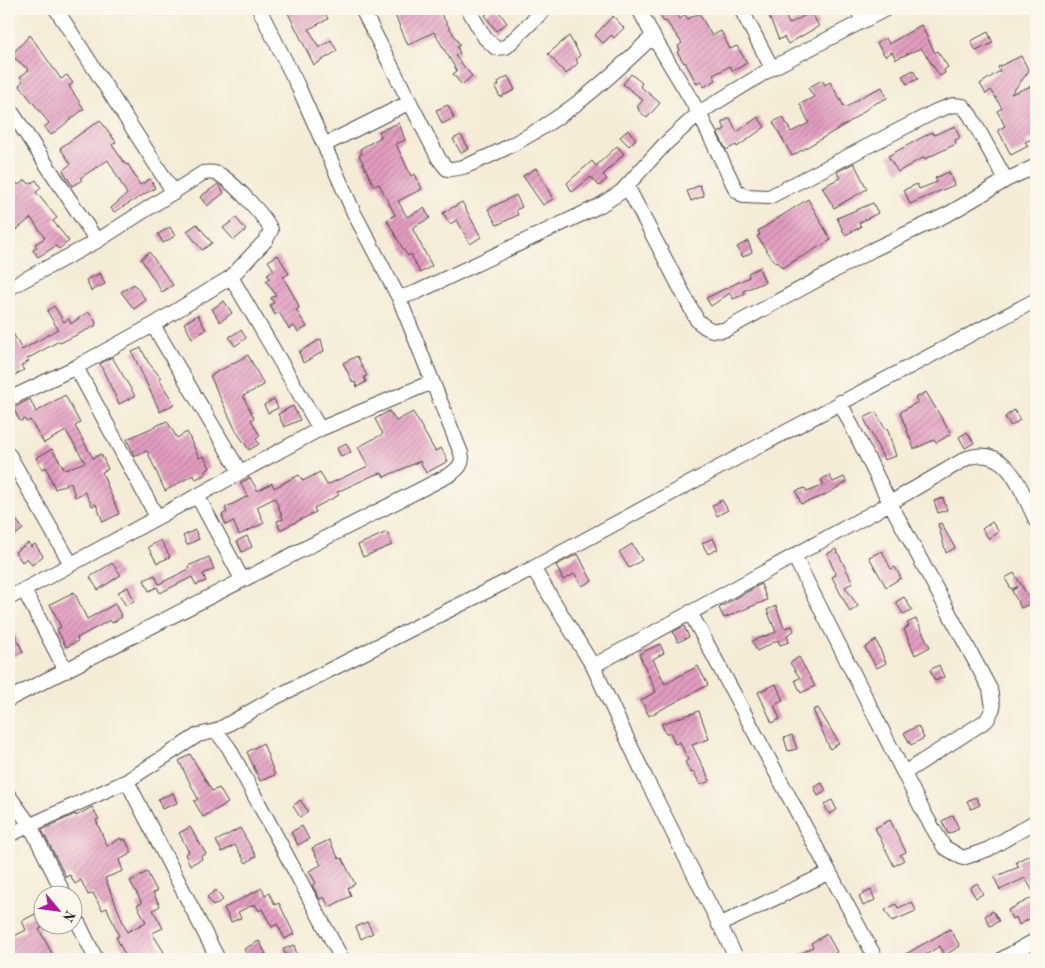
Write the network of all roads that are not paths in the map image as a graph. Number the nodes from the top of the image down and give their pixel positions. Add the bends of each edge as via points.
1 (56, 9) edge
2 (259, 9) edge
3 (362, 9) edge
4 (468, 9) edge
5 (545, 9) edge
6 (639, 9) edge
7 (741, 9) edge
8 (886, 9) edge
9 (860, 14) edge
10 (653, 36) junction
11 (772, 68) junction
12 (410, 102) junction
13 (9, 108) edge
14 (699, 114) junction
15 (324, 145) junction
16 (1036, 166) edge
17 (1006, 180) junction
18 (627, 186) junction
19 (174, 193) junction
20 (97, 241) junction
21 (231, 277) junction
22 (10, 284) edge
23 (399, 298) junction
24 (1036, 300) edge
25 (154, 325) junction
26 (76, 367) junction
27 (432, 382) junction
28 (9, 400) edge
29 (840, 402) junction
30 (320, 429) junction
31 (9, 456) edge
32 (240, 472) junction
33 (198, 496) junction
34 (890, 503) junction
35 (157, 517) junction
36 (1036, 520) edge
37 (794, 556) junction
38 (71, 564) junction
39 (533, 568) junction
40 (242, 579) junction
41 (24, 590) junction
42 (9, 598) edge
43 (690, 612) junction
44 (592, 666) junction
45 (66, 671) junction
46 (9, 699) edge
47 (216, 731) junction
48 (904, 773) junction
49 (127, 780) junction
50 (9, 796) edge
51 (1036, 821) edge
52 (30, 825) junction
53 (9, 835) edge
54 (828, 873) junction
55 (60, 886) edge
56 (718, 925) junction
57 (82, 930) edge
58 (1036, 940) edge
59 (96, 959) edge
60 (218, 959) edge
61 (342, 959) edge
62 (737, 959) edge
63 (876, 959) edge
64 (1002, 959) edge

1 - 19 street
2 - 15 street
3 - 12 street
4 - 5 street via 485,38 496,48 506,47
6 - 10 street
7 - 11 street
8 - 9 street
9 - 11 street
10 - 12 street via 608,79 541,130 456,170 447,169 439,159
10 - 14 street
11 - 14 street
12 - 15 street
13 - 20 street
14 - 17 street via 736,190 744,196 769,197 953,105 963,106 970,115
14 - 18 street via 664,145
15 - 23 street via 354,213
16 - 17 street
17 - 18 street via 950,213 872,250 720,331 705,328 694,315
18 - 23 street via 599,206
19 - 20 street
19 - 21 street via 203,173 215,173 229,182 269,226 270,235
20 - 22 street
21 - 25 street
21 - 30 street
23 - 27 street
24 - 29 street
25 - 26 street
25 - 32 street
26 - 28 street
26 - 35 street
27 - 30 street
27 - 40 street via 463,459 457,469
29 - 34 street
29 - 39 street
30 - 32 street
31 - 38 street
32 - 33 street
33 - 35 street
33 - 40 street
34 - 36 street via 978,454 998,458 1008,467
34 - 37 street
34 - 48 street via 990,689 993,708 987,720
35 - 38 street
37 - 43 street
37 - 48 street
38 - 41 street
39 - 44 street
39 - 47 street via 276,697
40 - 45 street
41 - 42 street
41 - 45 street
43 - 44 street
43 - 54 street
44 - 56 street
45 - 46 street
47 - 49 street via 198,735
47 - 61 street via 229,748
48 - 51 street via 944,848 963,858 989,849
49 - 52 street
49 - 60 street
50 - 52 street
52 - 53 street
52 - 55 street
54 - 56 street
54 - 63 street
56 - 62 street
57 - 59 street
58 - 64 street

